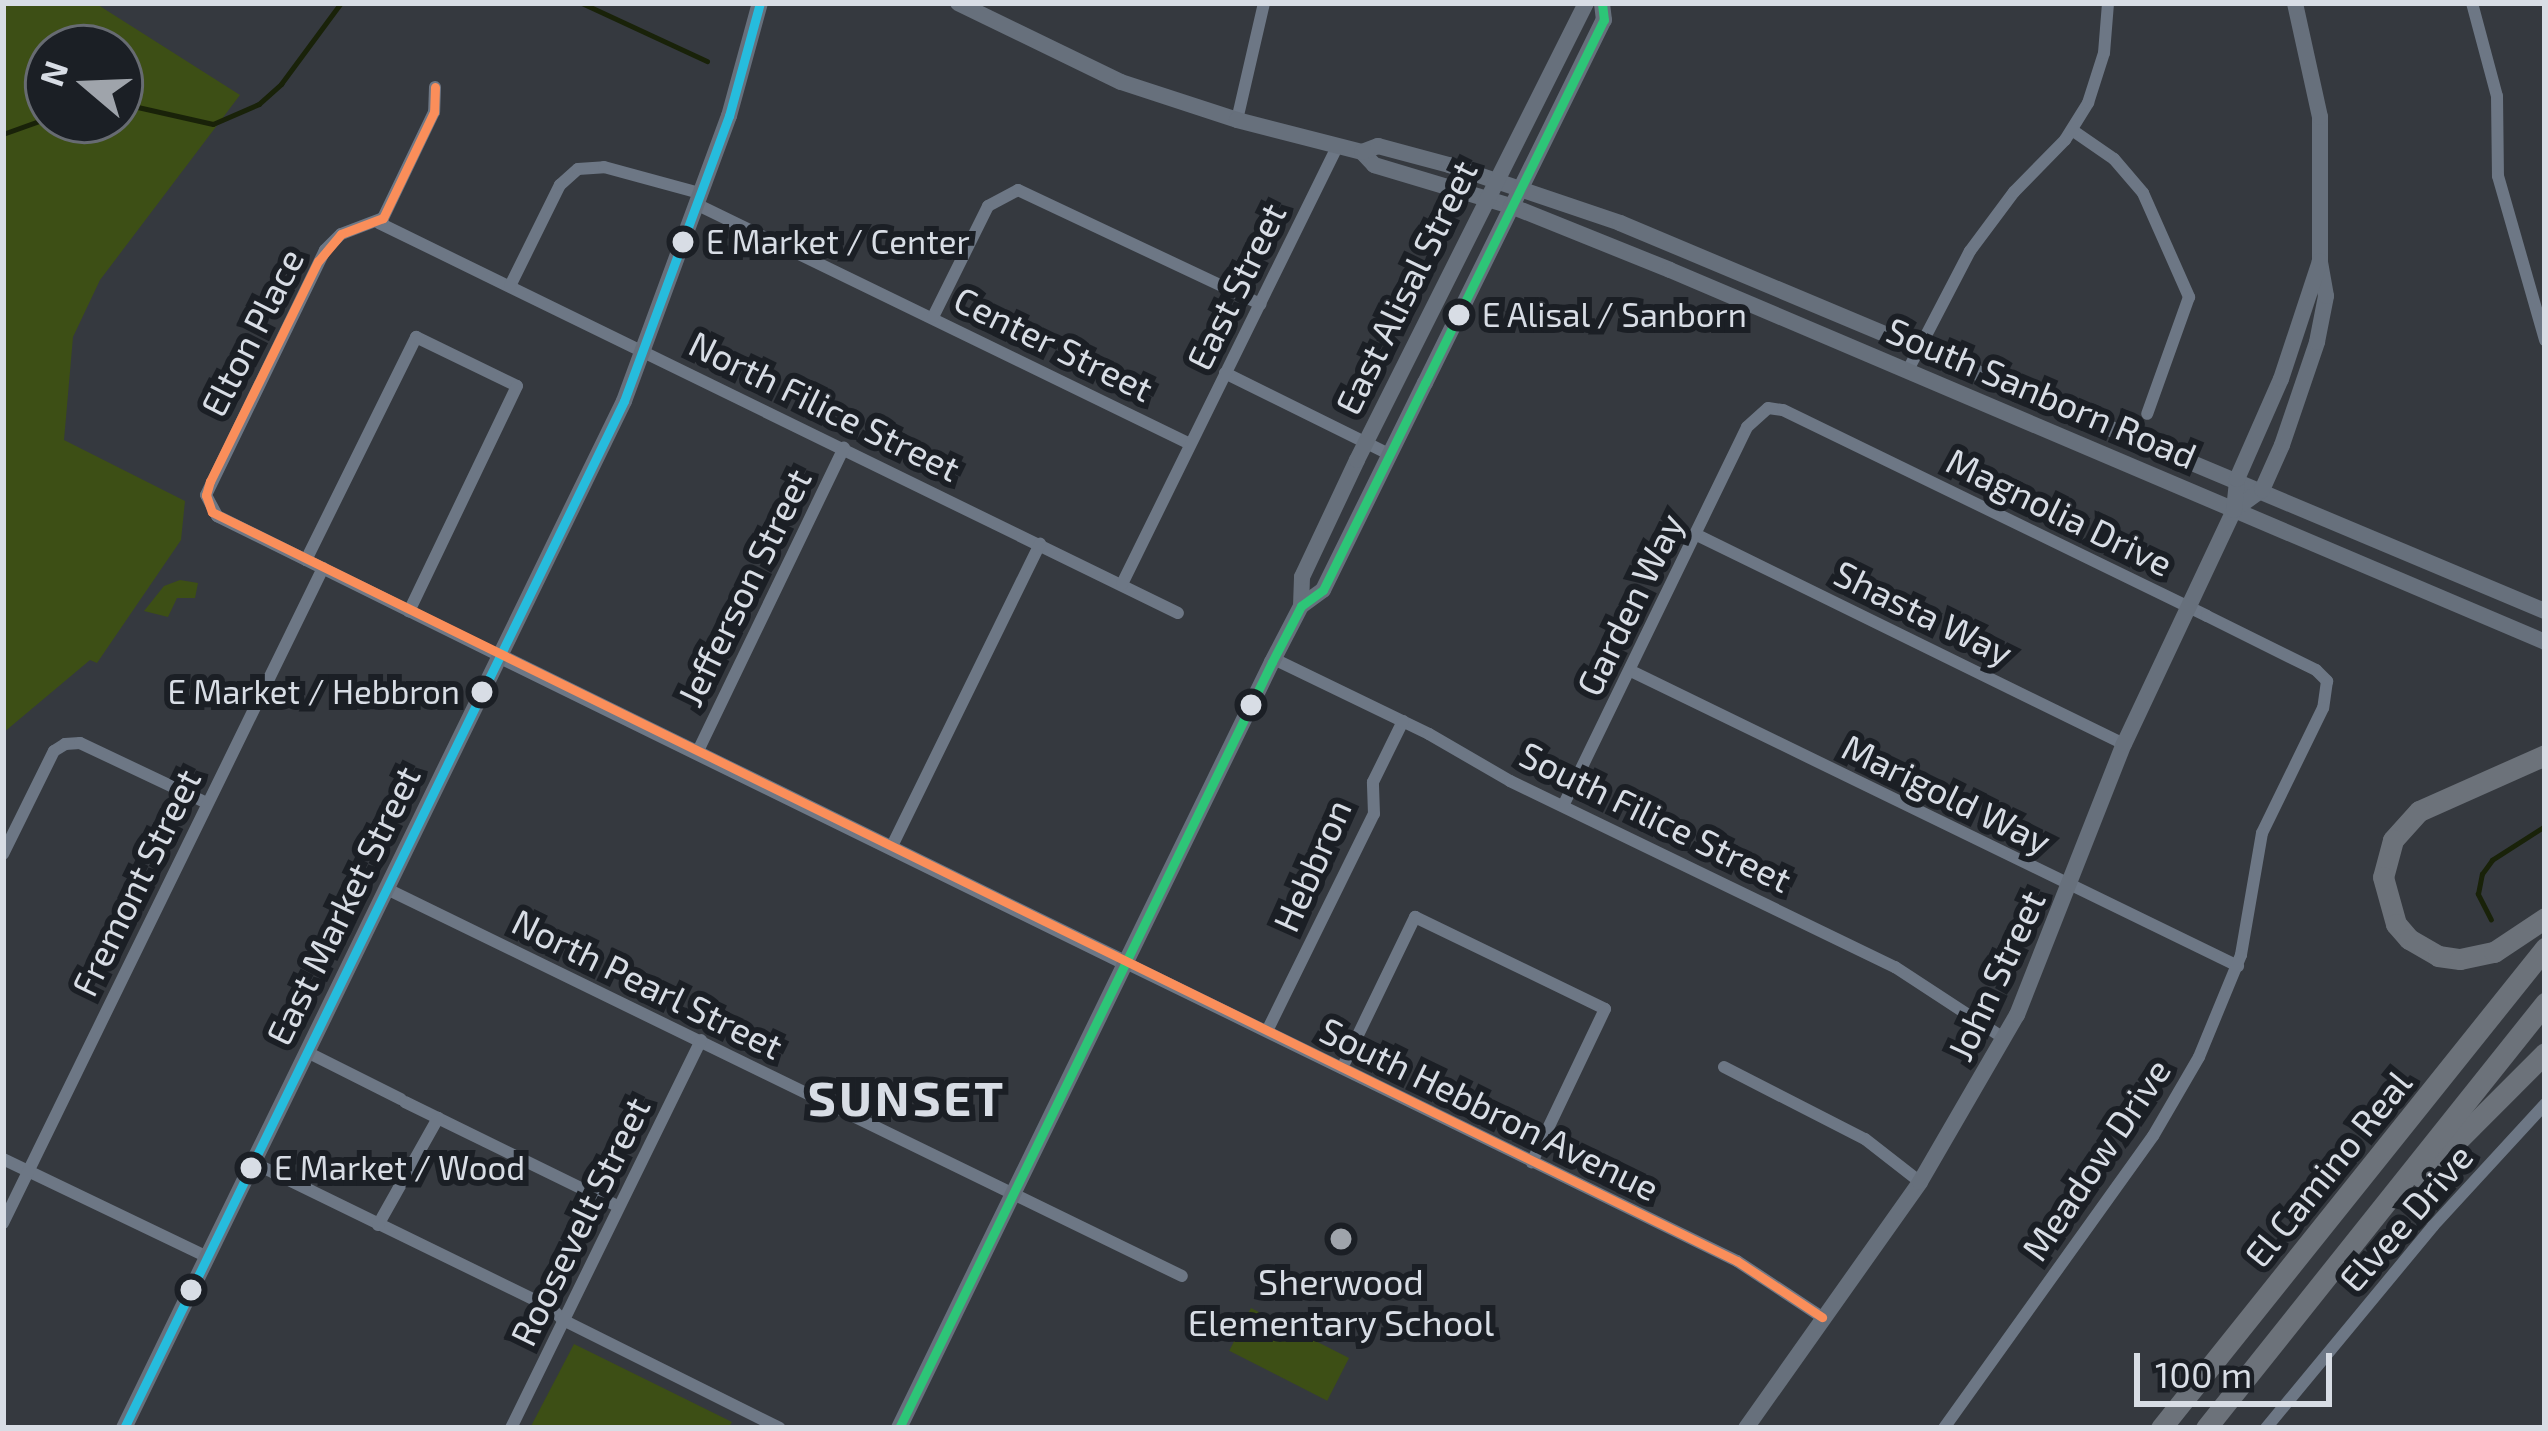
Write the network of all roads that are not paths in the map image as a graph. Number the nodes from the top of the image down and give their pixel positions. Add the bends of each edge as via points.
1 (760, 3) edge
2 (1264, 3) edge
3 (1586, 3) edge
4 (1602, 3) edge
5 (2108, 3) edge
6 (2295, 3) edge
7 (2474, 3) edge
8 (960, 4) edge
9 (435, 87) dead end
10 (1237, 120) junction
11 (2072, 130) junction
12 (1338, 145) junction
13 (1362, 152) junction
14 (1495, 177) junction
15 (1522, 186) junction
16 (698, 198) junction
17 (1485, 198) junction
18 (1511, 206) junction
19 (379, 223) junction
20 (2320, 261) junction
21 (510, 286) junction
22 (1260, 304) junction
23 (933, 316) junction
24 (2545, 340) edge
25 (1918, 346) junction
26 (643, 350) junction
27 (1908, 370) junction
28 (1225, 373) junction
29 (2147, 413) dead end
30 (1748, 427) joint
31 (1366, 442) junction
32 (1190, 444) junction
33 (844, 448) junction
34 (1389, 454) junction
35 (2237, 479) junction
36 (2262, 490) junction
37 (2234, 510) junction
38 (1697, 535) junction
39 (1040, 544) junction
40 (306, 560) junction
41 (322, 568) junction
42 (1122, 584) junction
43 (1301, 607) junction
44 (2188, 607) junction
45 (409, 611) junction
46 (2545, 611) edge
47 (1178, 613) dead end
48 (2545, 642) edge
49 (500, 656) junction
50 (1274, 659) junction
51 (1630, 671) junction
52 (2326, 702) joint
53 (1403, 722) junction
54 (2124, 744) junction
55 (697, 753) junction
56 (2545, 754) edge
57 (207, 803) junction
58 (1563, 806) junction
59 (891, 848) junction
60 (3, 854) edge
61 (2072, 887) junction
62 (387, 890) junction
63 (2545, 918) edge
64 (2545, 949) edge
65 (1126, 963) junction
66 (2238, 966) junction
67 (2545, 1003) edge
68 (1267, 1031) junction
69 (2006, 1039) junction
70 (701, 1040) junction
71 (308, 1052) junction
72 (2545, 1053) edge
73 (1724, 1066) dead end
74 (1342, 1068) junction
75 (2545, 1104) edge
76 (438, 1118) junction
77 (3, 1159) edge
78 (1532, 1162) junction
79 (254, 1163) junction
80 (28, 1172) junction
81 (1920, 1182) junction
82 (1012, 1193) junction
83 (619, 1207) junction
84 (2383, 1208) junction
85 (3, 1223) edge
86 (378, 1225) junction
87 (208, 1258) junction
88 (1182, 1276) dead end
89 (1822, 1317) junction
90 (563, 1320) junction
91 (124, 1428) edge
92 (511, 1428) edge
93 (779, 1428) edge
94 (898, 1428) edge
95 (1746, 1428) edge
96 (1944, 1428) edge
97 (2162, 1428) edge
98 (2206, 1428) edge
99 (2266, 1428) edge

1 - 16 main road, East Market Street
2 - 10 street
3 - 14 main road, East Alisal Street
4 - 15 main road, East Alisal Street via 1604,20
5 - 11 street via 2102,65
6 - 20 main road, John Street via 2320,117
7 - 24 street via 2497,96 2498,176
8 - 10 main road via 1121,82
9 - 19 street via 434,112
10 - 12 main road
11 - 25 street via 1970,251
11 - 29 street via 2143,193 2189,297
12 - 13 main road
12 - 22 street, East Street
13 - 14 main road, South Sanborn Road via 1378,146
13 - 17 main road, South Sanborn Road via 1374,165
14 - 15 main road, South Sanborn Road
14 - 17 main road, East Alisal Street
15 - 18 main road, East Alisal Street
15 - 25 main road, South Sanborn Road
16 - 21 street, Center Street via 610,168 578,169 560,185
16 - 23 street, Center Street
16 - 26 main road, East Market Street
17 - 18 main road, South Sanborn Road
17 - 31 main road, East Alisal Street
18 - 27 main road, South Sanborn Road
18 - 34 main road, East Alisal Street
19 - 21 street, North Filice Street
19 - 40 street, Elton Place via 341,234 325,250 210,481 207,502 217,515
20 - 35 main road, John Street
20 - 36 main road, John Street via 2326,296 2317,342
21 - 26 street, North Filice Street
22 - 23 street via 1018,190 988,206
22 - 28 street, East Street
23 - 32 street, Center Street
25 - 27 street
25 - 35 main road, South Sanborn Road
26 - 33 street, North Filice Street
26 - 49 main road, East Market Street
27 - 37 main road, South Sanborn Road
28 - 31 street
28 - 32 street, East Street
30 - 38 street, Garden Way
30 - 44 street, Magnolia Drive via 1762,411 1783,410
31 - 34 street
31 - 43 main road, East Alisal Street via 1302,577
32 - 42 street, East Street
33 - 39 street, North Filice Street
33 - 55 street, Jefferson Street
34 - 43 main road, East Alisal Street via 1323,590
35 - 36 main road, South Sanborn Road
35 - 37 main road, John Street
36 - 37 main road, John Street
36 - 46 main road, South Sanborn Road
37 - 44 main road, John Street
37 - 48 main road, South Sanborn Road
38 - 51 street, Garden Way
38 - 54 street, Shasta Way
39 - 42 street, North Filice Street
39 - 59 street
40 - 41 street
40 - 45 street via 416,337 518,386
41 - 45 street
41 - 57 street, Fremont Street
42 - 47 street, North Filice Street
43 - 50 main road, East Alisal Street
44 - 52 street, Magnolia Drive via 2316,670 2328,686
44 - 54 main road, John Street
45 - 49 street
49 - 55 street
49 - 62 main road, East Market Street
50 - 53 street, South Filice Street
50 - 65 main road, East Alisal Street
51 - 58 street, Garden Way
51 - 61 street, Marigold Way
52 - 66 street, Meadow Drive via 2262,833
53 - 58 street, South Filice Street
53 - 68 street, Hebbron via 1373,782 1374,814
54 - 61 main road, John Street
55 - 59 street
56 - 63 highway via 2419,811 2393,840 2383,877 2401,932 2438,956 2494,952
57 - 60 street via 80,743 65,744
57 - 80 street, Fremont Street
58 - 69 street, South Filice Street via 1895,967
59 - 65 street
61 - 66 street, Marigold Way
61 - 69 main road, John Street
62 - 70 street, North Pearl Street
62 - 71 main road, East Market Street
64 - 97 highway, El Camino Real
65 - 68 street, South Hebbron Avenue
65 - 82 main road, East Alisal Street
66 - 96 street, Meadow Drive via 2168,1114
67 - 84 highway, El Camino Real
68 - 74 street, South Hebbron Avenue
69 - 81 main road, John Street
70 - 82 street, North Pearl Street
70 - 83 street, Roosevelt Street
71 - 76 street
71 - 79 main road, East Market Street
72 - 84 highway
73 - 81 street via 1865,1139
74 - 78 street, South Hebbron Avenue
74 - 78 street via 1415,917 1604,1009
75 - 99 street, Elvee Drive
76 - 83 street
76 - 86 street
77 - 80 street
78 - 89 street, South Hebbron Avenue via 1750,1268
79 - 86 street
79 - 87 main road, East Market Street
80 - 85 street, Fremont Street
80 - 87 street
81 - 89 main road, John Street
82 - 88 street, North Pearl Street
82 - 94 main road, East Alisal Street
83 - 90 street, Roosevelt Street
84 - 98 highway, El Camino Real
86 - 90 street
87 - 91 main road, East Market Street
89 - 95 main road, John Street
90 - 92 street, Roosevelt Street
90 - 93 street

